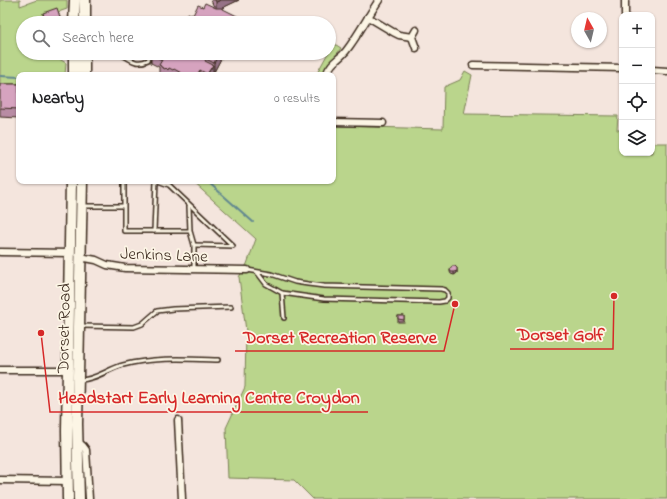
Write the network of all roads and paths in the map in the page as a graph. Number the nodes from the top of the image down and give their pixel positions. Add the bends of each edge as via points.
1 (75, 0) edge
2 (85, 0) edge
3 (379, 0) edge
4 (625, 0) edge
5 (625, 12) edge
6 (74, 16) edge
7 (85, 16) edge
8 (368, 17) junction
9 (416, 30) dead end
10 (412, 37) junction
11 (416, 48) dead end
12 (74, 60) edge
13 (84, 60) edge
14 (133, 60) edge
15 (148, 60) edge
16 (336, 60) edge
17 (336, 60) edge
18 (473, 65) dead end
19 (619, 68) edge
20 (655, 70) edge
21 (667, 71) edge
22 (74, 72) edge
23 (84, 72) edge
24 (327, 72) edge
25 (336, 122) edge
26 (383, 123) dead end
27 (71, 184) edge
28 (82, 184) edge
29 (124, 184) edge
30 (157, 184) edge
31 (164, 184) edge
32 (189, 205) junction
33 (81, 206) junction
34 (123, 206) junction
35 (154, 231) junction
36 (190, 231) junction
37 (194, 245) junction
38 (0, 252) edge
39 (70, 253) junction
40 (80, 257) junction
41 (194, 269) junction
42 (247, 270) joint
43 (257, 272) junction
44 (282, 293) junction
45 (231, 307) dead end
46 (284, 318) dead end
47 (79, 326) junction
48 (218, 360) dead end
49 (0, 370) edge
50 (68, 370) junction
51 (78, 380) junction
52 (178, 420) dead end
53 (77, 441) junction
54 (0, 480) edge
55 (68, 481) junction
56 (78, 481) junction
57 (68, 499) edge
58 (79, 499) edge
59 (89, 499) edge
60 (182, 499) edge

1 - 6 main road
2 - 7 main road
3 - 8 street
4 - 5 street
8 - 10 street via 398,35
8 - 16 street via 345,52
9 - 10 street
10 - 11 street
12 - 22 main road
13 - 23 main road
14 - 15 lane via 141,63
17 - 24 street
18 - 19 street
20 - 21 street
25 - 26 street
27 - 39 main road, Dorset Road
28 - 33 main road, Dorset Road
29 - 34 lane
30 - 35 lane
31 - 32 lane
32 - 36 lane
32 - 37 lane via 233,246
33 - 34 lane
33 - 40 main road, Dorset Road
34 - 35 lane via 124,231
35 - 36 lane
36 - 37 lane
37 - 41 lane
38 - 39 street
39 - 40 main road
39 - 50 main road, Dorset Road
40 - 41 street, Jenkins Lane via 125,268
40 - 47 main road, Dorset Road
41 - 42 street, Jenkins Lane
42 - 43 lane
43 - 44 lane via 266,284
43 - 44 lane via 324,286 441,289 448,293 448,298 439,302 324,299
44 - 46 lane
45 - 47 lane via 157,311 142,324 134,327
47 - 51 main road, Dorset Road
48 - 51 lane via 178,358 143,361 122,366 87,380
49 - 50 street
50 - 55 main road, Dorset Road
51 - 53 main road, Dorset Road
52 - 60 street
53 - 56 main road, Dorset Road
53 - 59 street via 86,450
54 - 55 street
55 - 56 main road
55 - 57 main road, Dorset Road
56 - 58 main road, Dorset Road

